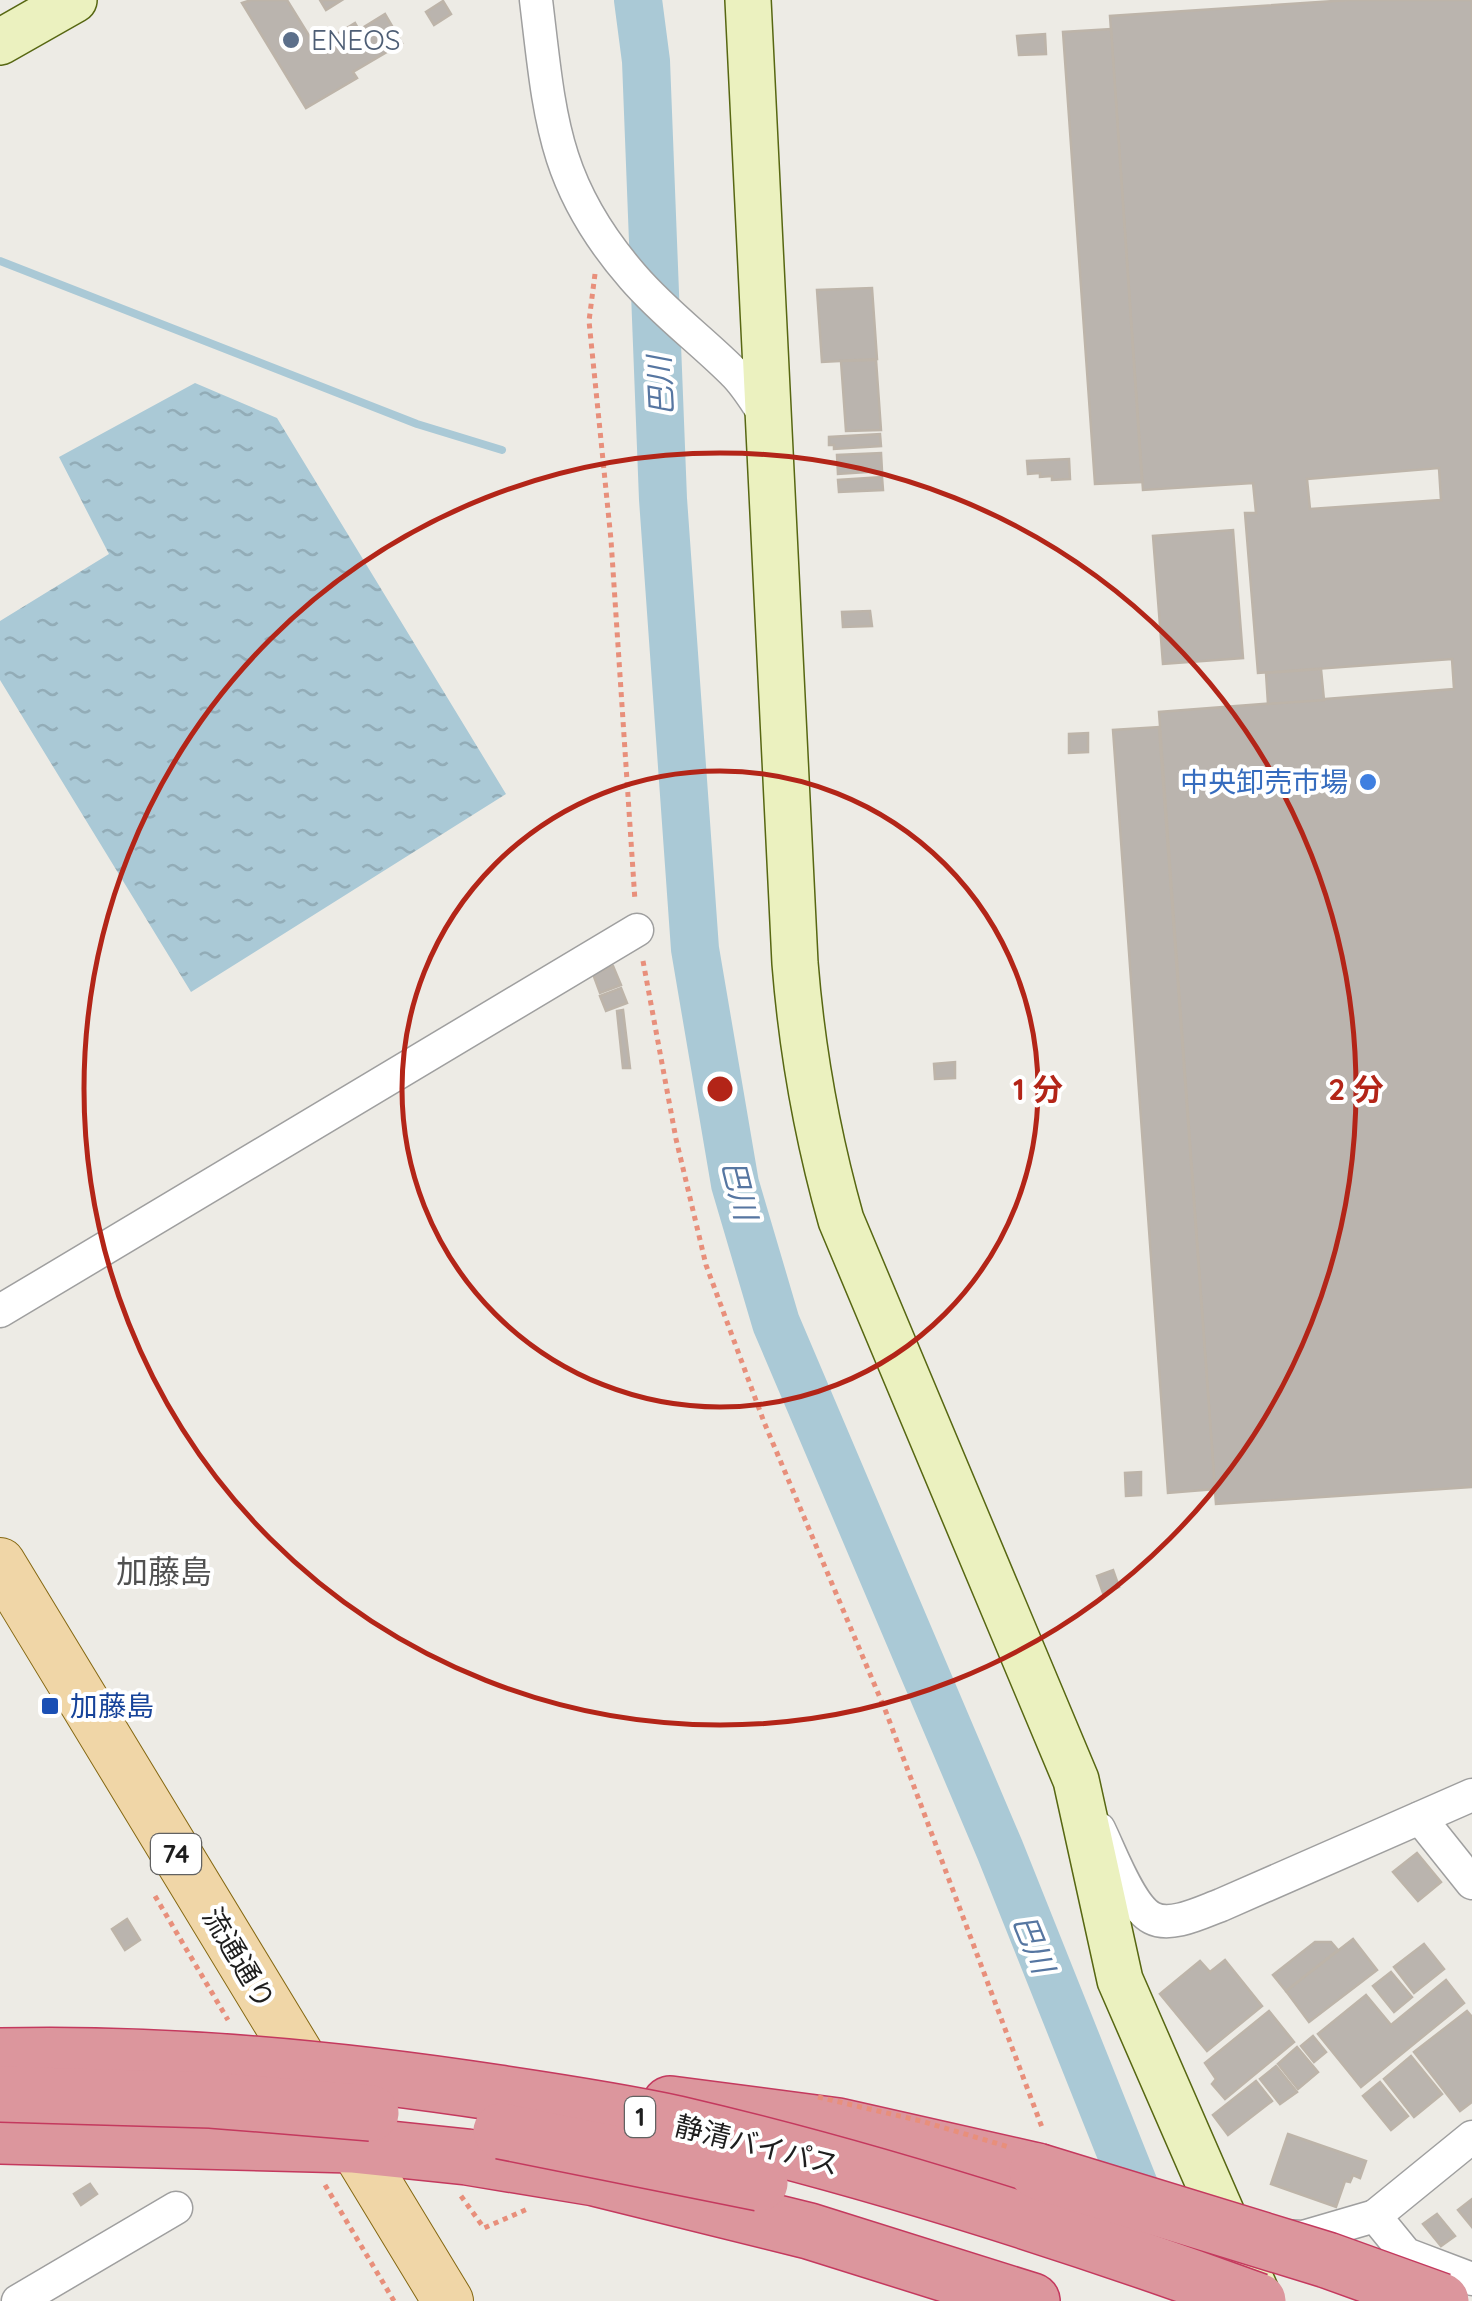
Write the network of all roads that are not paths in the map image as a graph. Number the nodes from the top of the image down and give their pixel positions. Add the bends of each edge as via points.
1 (74, 0) edge
2 (536, 0) edge
3 (748, 0) edge
4 (0, 42) edge
5 (770, 422) junction
6 (637, 930) road end
7 (0, 1311) edge
8 (0, 1564) edge
9 (1076, 1780) junction
10 (1472, 1795) edge
11 (1420, 1818) junction
12 (1472, 1883) edge
13 (0, 2053) edge
14 (274, 2056) junction
15 (0, 2094) edge
16 (0, 2136) edge
17 (1472, 2137) edge
18 (327, 2144) junction
19 (1038, 2163) junction
20 (176, 2208) dead end
21 (1375, 2216) junction
22 (1232, 2233) junction
23 (1472, 2279) edge
24 (1016, 2297) edge
25 (18, 2301) edge
26 (448, 2301) edge
27 (1156, 2301) edge
28 (1259, 2301) edge
29 (1354, 2301) edge
30 (1441, 2301) edge

1 - 4 street
2 - 5 street via 548,110 577,199 633,278 737,375
3 - 5 street
5 - 9 street via 794,962 806,1076 824,1161 848,1238
6 - 7 street
8 - 14 main road, 流通通り / 74
9 - 11 street via 1136,1902 1150,1918 1165,1921 1221,1905
9 - 22 street via 1120,1980
10 - 11 street
11 - 12 street
13 - 14 highway, 1
13 - 28 highway, 静清バイパス / 1, bridge via 329,2071 676,2124 1011,2216
14 - 18 main road, 流通通り / 74
14 - 19 highway, 1 via 828,2112
15 - 27 highway, 静清バイパス / 1, bridge via 211,2100 496,2130 785,2188
16 - 18 highway
17 - 21 street
18 - 24 highway via 594,2178 810,2231
18 - 26 main road, 流通通り / 74
19 - 29 highway, 1
19 - 30 highway, 1, bridge
20 - 25 street
21 - 22 street via 1303,2237
21 - 23 street via 1406,2254
22 - 28 street

